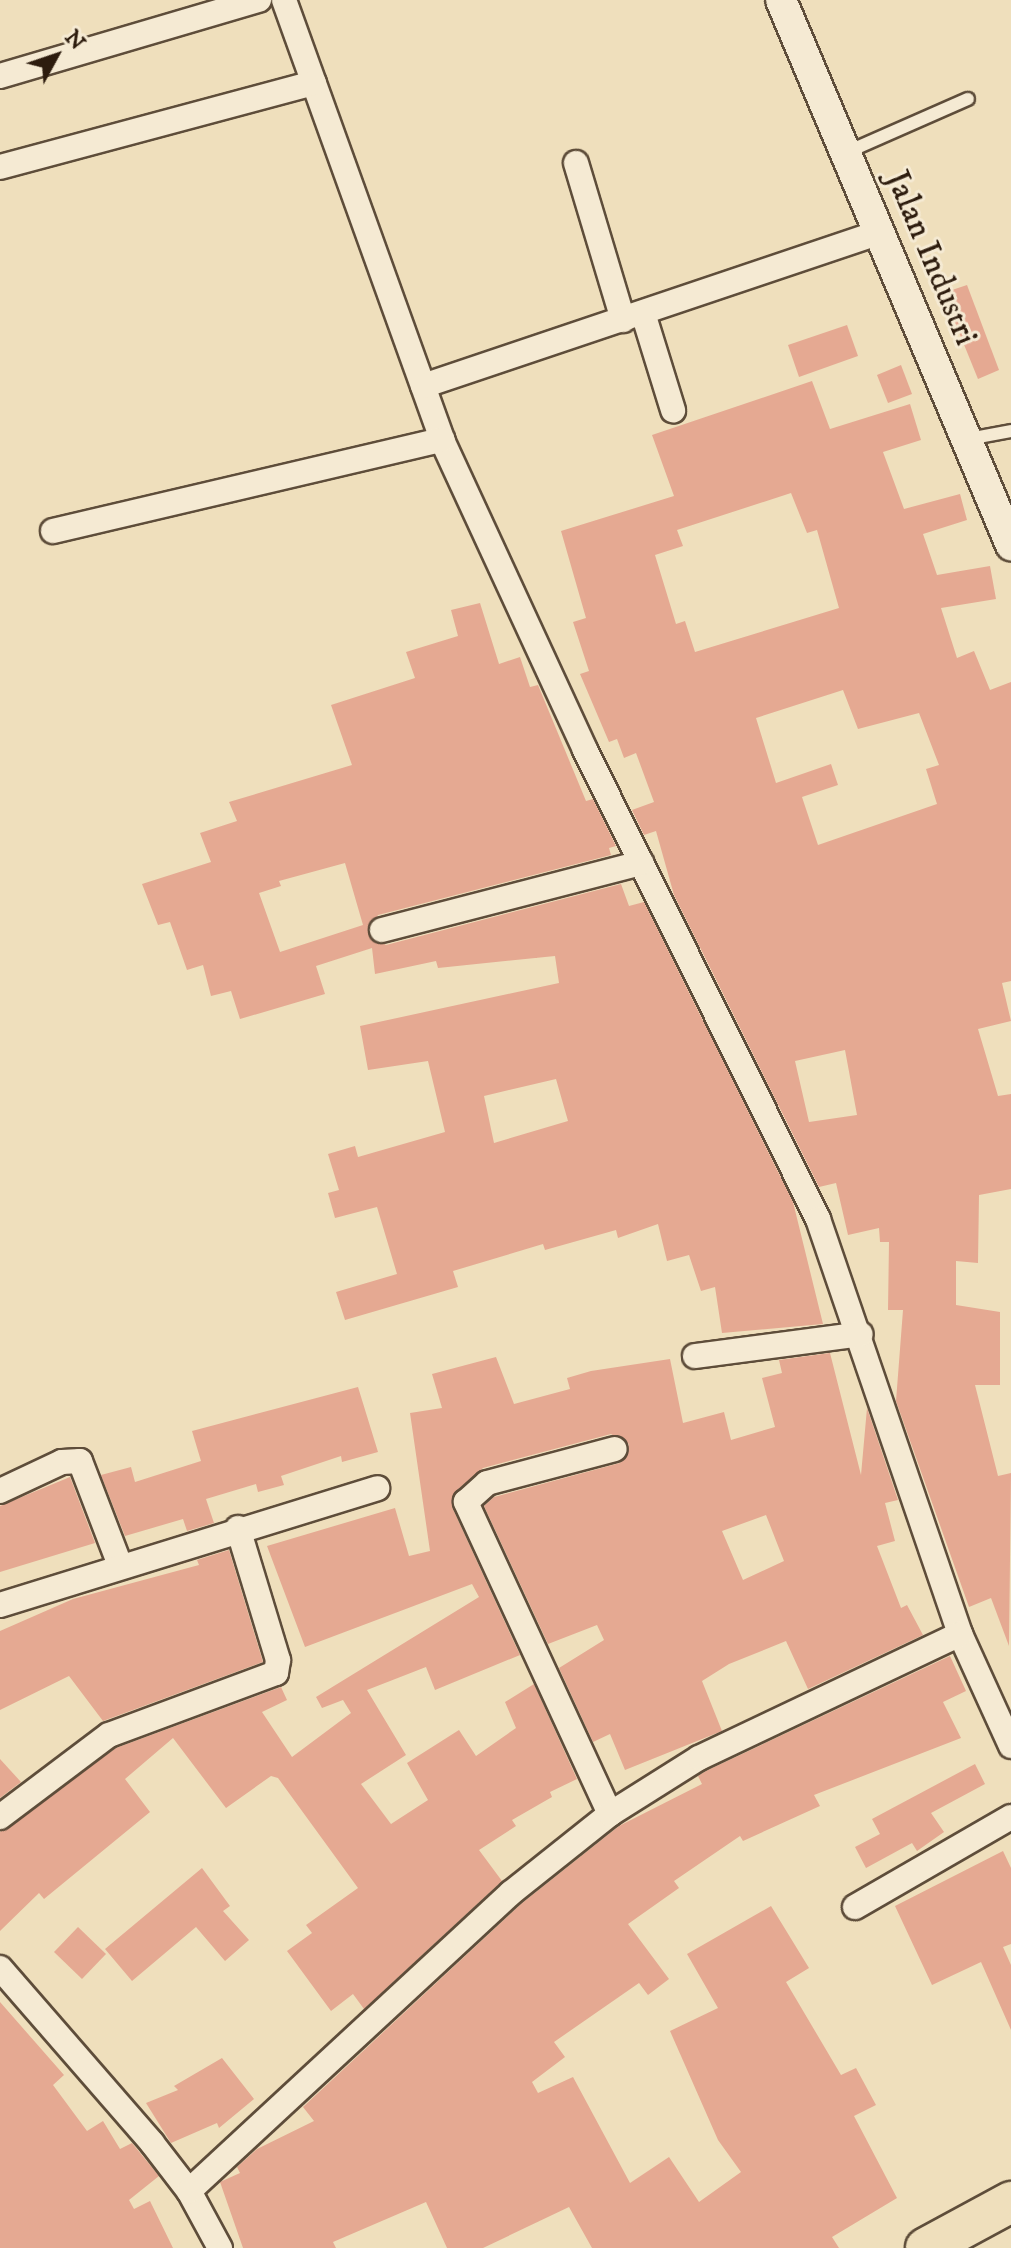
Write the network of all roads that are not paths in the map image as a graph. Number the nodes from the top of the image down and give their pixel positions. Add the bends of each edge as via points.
1 (259, 0) edge
2 (284, 0) edge
3 (781, 0) edge
4 (0, 76) edge
5 (314, 83) junction
6 (968, 99) dead end
7 (844, 154) junction
8 (576, 163) dead end
9 (0, 167) edge
10 (878, 233) junction
11 (633, 316) junction
12 (423, 386) junction
13 (673, 410) dead end
14 (1011, 431) edge
15 (968, 439) junction
16 (442, 440) junction
17 (53, 531) dead end
18 (1011, 545) edge
19 (641, 863) junction
20 (382, 930) dead end
21 (861, 1334) junction
22 (695, 1356) dead end
23 (615, 1449) dead end
24 (377, 1488) dead end
25 (0, 1491) edge
26 (238, 1528) junction
27 (120, 1565) junction
28 (0, 1605) edge
29 (960, 1634) junction
30 (1011, 1746) edge
31 (610, 1814) junction
32 (0, 1817) edge
33 (1011, 1817) edge
34 (855, 1907) dead end
35 (0, 1968) edge
36 (189, 2191) junction
37 (1011, 2202) edge
38 (220, 2248) edge
39 (926, 2248) edge

1 - 4 street
2 - 5 street
3 - 7 street, Jalan Industri
5 - 9 street
5 - 12 street
6 - 7 lane
7 - 10 street, Jalan Industri
8 - 11 street
10 - 11 street
10 - 15 street, Jalan Industri
11 - 12 street
11 - 13 street
12 - 16 street
14 - 15 lane
15 - 18 street, Jalan Industri
16 - 17 street
16 - 19 street
19 - 20 street
19 - 21 street via 800,1177
21 - 22 street
21 - 29 street via 892,1442
23 - 31 street via 487,1483 466,1502
24 - 26 street
25 - 27 street via 76,1458 91,1478
26 - 27 street
26 - 32 street via 278,1660 274,1676 109,1735
27 - 28 street
29 - 30 street
29 - 31 street via 718,1748
31 - 36 street via 489,1912
33 - 34 street
35 - 36 street
36 - 38 street
37 - 39 highway

